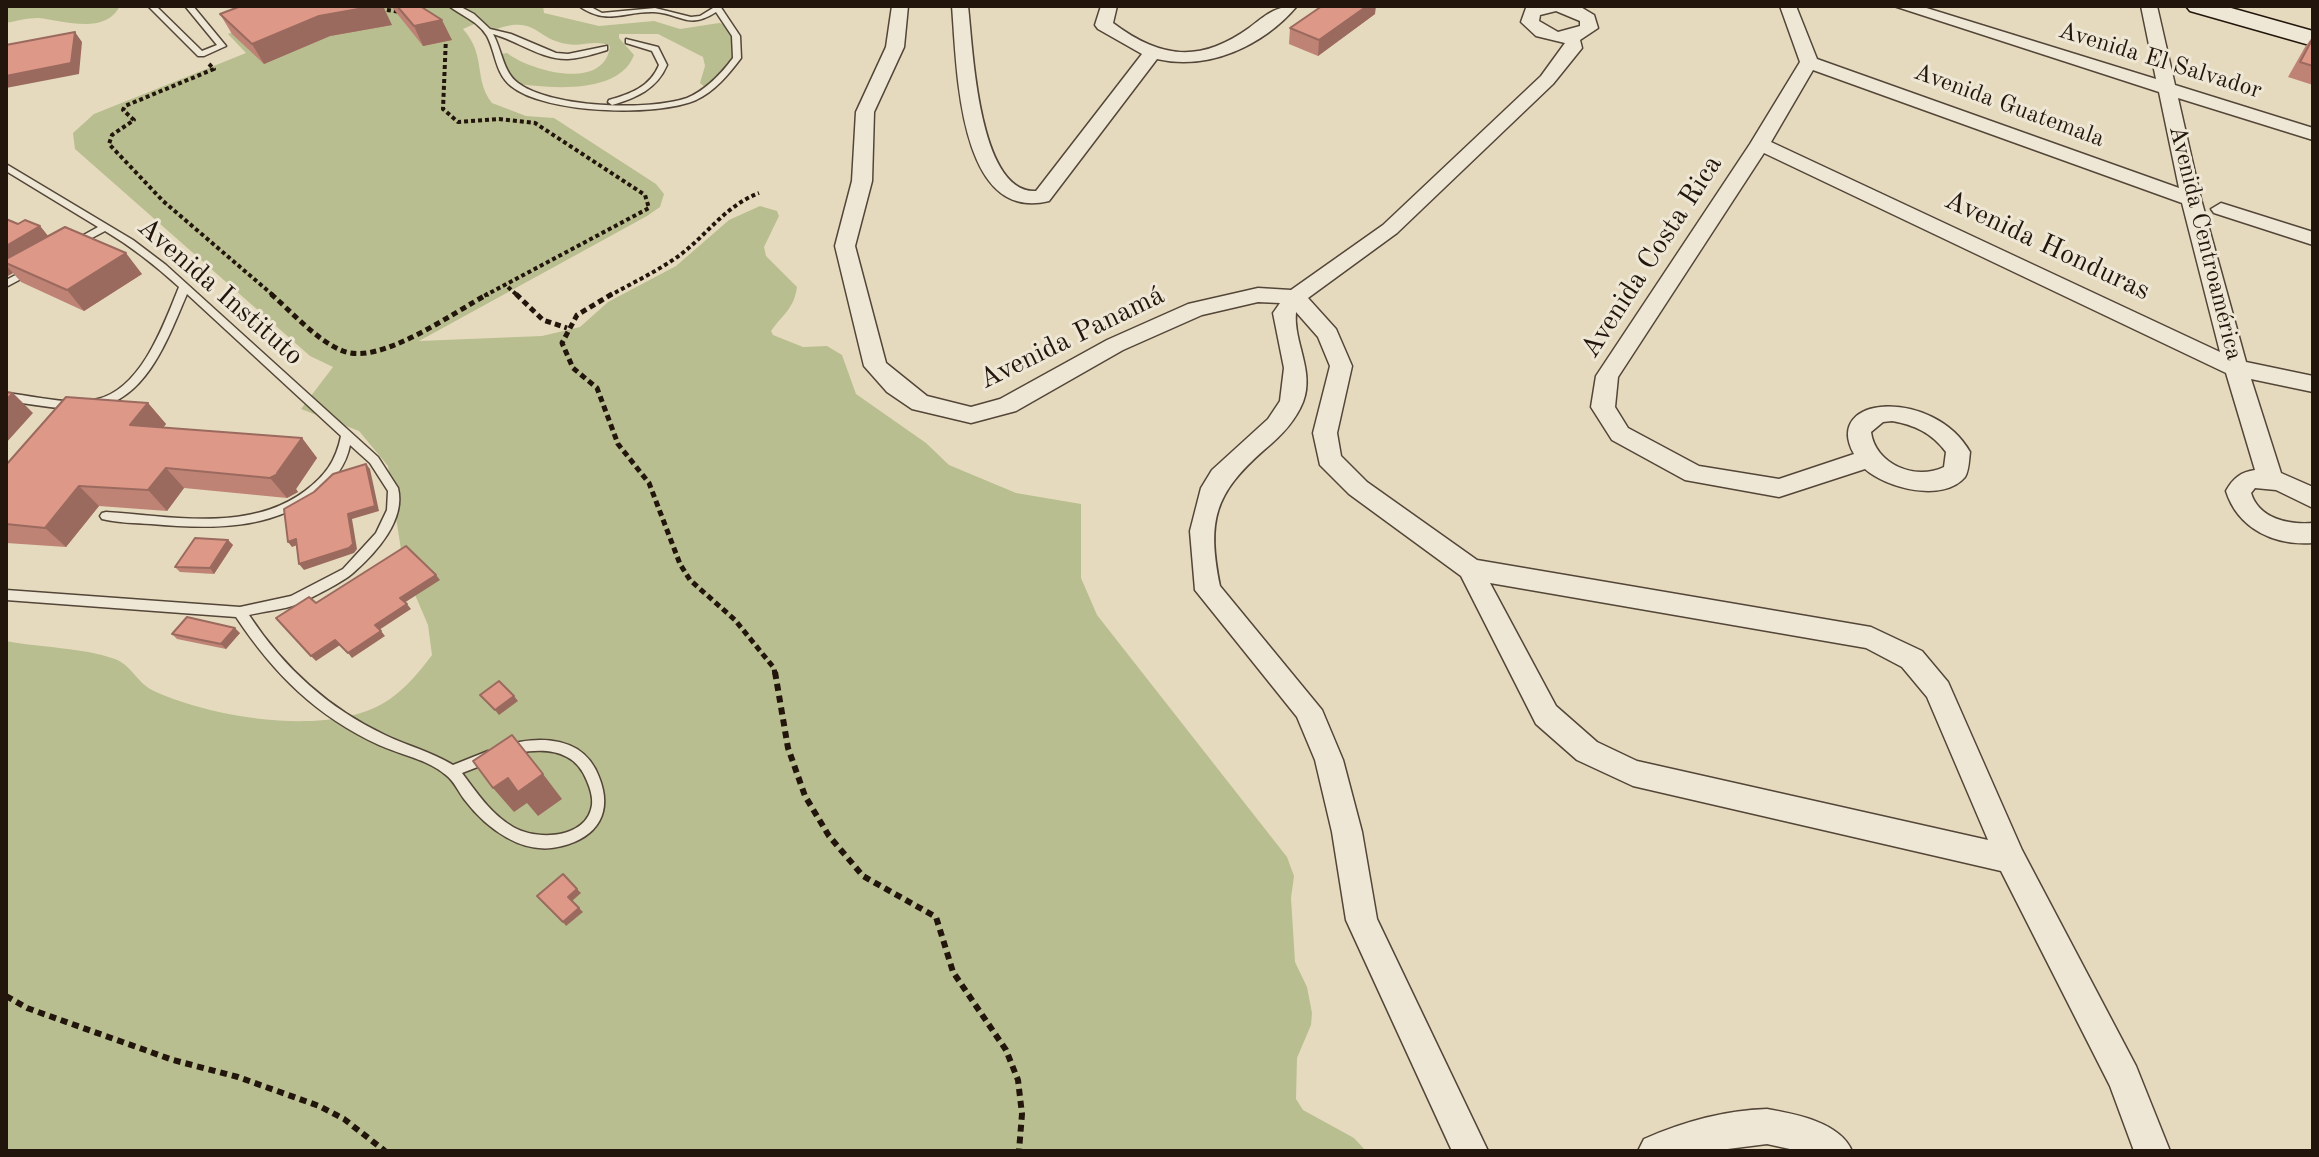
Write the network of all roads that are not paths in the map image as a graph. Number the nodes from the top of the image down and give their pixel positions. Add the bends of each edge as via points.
1 (152, 6) edge
2 (189, 6) edge
3 (453, 6) edge
4 (583, 6) edge
5 (900, 6) edge
6 (960, 6) edge
7 (1109, 6) edge
8 (1289, 6) edge
9 (1788, 6) edge
10 (1902, 6) edge
11 (2149, 6) edge
12 (2198, 6) edge
13 (2231, 6) edge
14 (717, 7) edge
15 (2313, 30) edge
16 (491, 31) junction
17 (1570, 37) dead end
18 (2313, 39) edge
19 (629, 41) dead end
20 (604, 48) dead end
21 (1152, 53) junction
22 (1809, 62) junction
23 (2168, 89) junction
24 (601, 105) junction
25 (2313, 134) edge
26 (1760, 144) junction
27 (6, 167) edge
28 (2191, 199) junction
29 (2221, 209) dead end
30 (104, 227) junction
31 (2313, 239) edge
32 (67, 248) edge
33 (42, 263) edge
34 (6, 284) edge
35 (185, 286) junction
36 (1295, 297) junction
37 (2236, 368) junction
38 (2313, 384) edge
39 (6, 397) edge
40 (349, 440) junction
41 (1869, 458) dead end
42 (2270, 478) junction
43 (2313, 499) edge
44 (106, 516) dead end
45 (2313, 533) edge
46 (1470, 569) junction
47 (6, 595) edge
48 (240, 612) junction
49 (452, 771) junction
50 (2011, 859) junction
51 (1470, 1151) edge
52 (1656, 1151) edge
53 (1834, 1151) edge
54 (2152, 1151) edge

1 - 2 lane via 201,54 222,46
3 - 16 lane
4 - 14 lane via 601,15 655,10 691,19
5 - 36 street, Avenida Panamá via 895,47 865,112 862,181 845,246 875,366 895,386 920,403 971,415 1008,405 1115,345 1196,309 1258,295
6 - 21 street via 978,145 1001,185 1028,202 1042,197
7 - 21 street via 1104,25 1127,44
8 - 21 street via 1217,54 1194,58
9 - 22 street
10 - 23 street, Avenida El Salvador
11 - 23 street, Avenida Centroamérica
12 - 18 street
13 - 15 street
14 - 24 lane via 739,47 730,68 707,89 672,105
16 - 20 lane via 550,55 582,55
16 - 24 lane via 513,83 549,99
17 - 36 street via 1573,48 1547,80 1424,197 1390,229
19 - 24 lane via 660,54 661,71 637,94
22 - 26 street, Avenida Costa Rica
22 - 28 street, Avenida Guatemala
23 - 25 street, Avenida El Salvador
23 - 28 street, Avenida Centroamérica
26 - 37 street, Avenida Honduras
26 - 41 street, Avenida Costa Rica via 1607,376 1603,407 1620,434 1694,474 1779,488
27 - 30 lane, Avenida Instituto
28 - 37 street, Avenida Centroamérica
29 - 31 street
30 - 32 lane
30 - 35 lane, Avenida Instituto
33 - 34 lane
35 - 39 lane via 149,362 112,399 91,403
35 - 40 lane, Avenida Instituto
36 - 46 street via 1328,334 1341,366 1325,433 1329,459 1358,488
36 - 51 street via 1284,313 1295,389 1286,412 1220,477 1209,502 1203,570 1208,590 1308,710 1329,760 1362,920
37 - 38 street, Avenida Honduras
37 - 42 street, Avenida Centroamérica
40 - 44 lane via 334,472 298,504 273,514 225,523
40 - 48 lane, Avenida Instituto via 374,460 394,491 393,510 381,536 347,572 322,588
42 - 43 street
42 - 45 street via 2241,484 2239,499 2245,508 2279,530
46 - 50 street via 1546,715 1587,751 1633,773
46 - 50 street via 1871,638 1912,659 1938,690
47 - 48 lane
48 - 49 lane via 291,682 381,739
49 - 49 lane via 493,822 520,839 568,839 595,817 600,804 591,769 560,747 517,747
50 - 54 street via 2124,1078
52 - 53 street via 1736,1126 1781,1126

